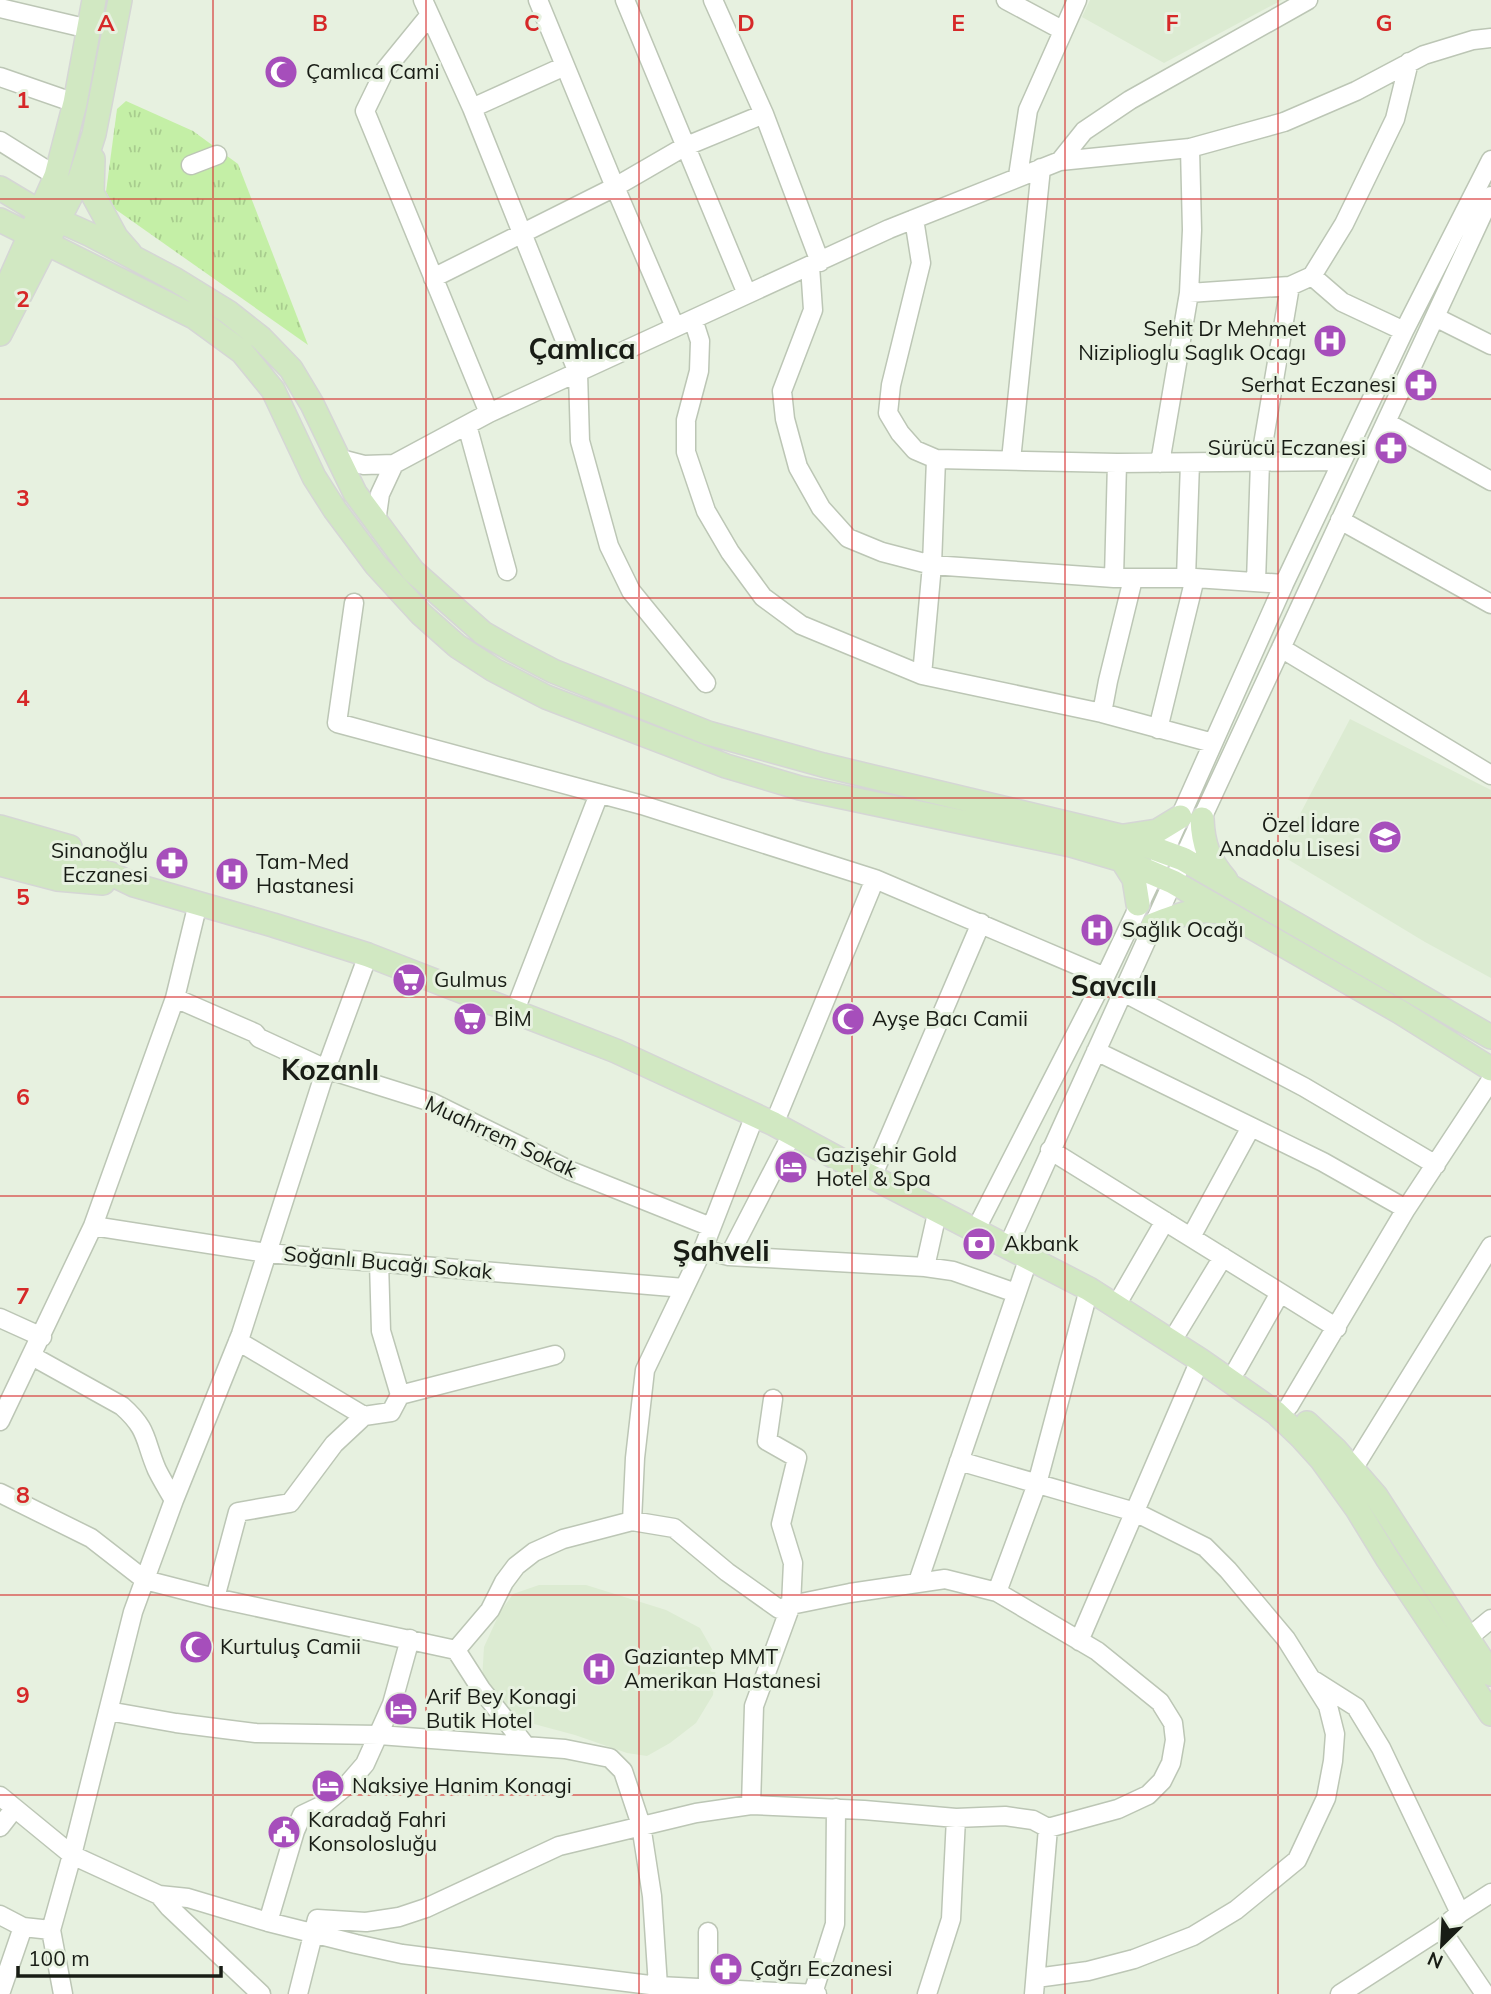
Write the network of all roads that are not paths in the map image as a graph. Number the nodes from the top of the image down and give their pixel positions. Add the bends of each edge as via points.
1 (94, 0) edge
2 (120, 0) edge
3 (538, 0) edge
4 (625, 0) edge
5 (713, 0) edge
6 (1006, 0) edge
7 (1077, 0) edge
8 (1308, 0) edge
9 (0, 8) edge
10 (426, 8) edge
11 (89, 29) junction
12 (1062, 30) junction
13 (1491, 38) edge
14 (1409, 62) junction
15 (565, 66) junction
16 (0, 77) edge
17 (75, 103) junction
18 (472, 108) junction
19 (764, 114) junction
20 (94, 134) junction
21 (0, 141) edge
22 (684, 146) junction
23 (1191, 148) junction
24 (217, 155) dead end
25 (1491, 160) edge
26 (1060, 161) junction
27 (191, 165) dead end
28 (1041, 168) junction
29 (56, 176) junction
30 (1018, 176) junction
31 (615, 187) junction
32 (0, 188) edge
33 (1489, 205) edge
34 (49, 216) junction
35 (914, 219) junction
36 (0, 220) edge
37 (523, 233) junction
38 (38, 240) junction
39 (135, 258) junction
40 (0, 260) edge
41 (85, 262) junction
42 (815, 265) junction
43 (1312, 276) junction
44 (433, 278) junction
45 (29, 279) junction
46 (1290, 286) junction
47 (1189, 293) junction
48 (747, 294) junction
49 (2, 297) edge
50 (1435, 317) junction
51 (693, 319) junction
52 (675, 327) junction
53 (1404, 331) junction
54 (0, 334) edge
55 (1491, 345) edge
56 (578, 373) junction
57 (489, 414) junction
58 (1386, 422) junction
59 (467, 425) junction
60 (337, 458) junction
61 (936, 459) junction
62 (1010, 460) junction
63 (1342, 461) junction
64 (1260, 462) junction
65 (1117, 463) junction
66 (1160, 463) junction
67 (1190, 463) junction
68 (394, 464) junction
69 (1491, 481) edge
70 (1340, 520) junction
71 (376, 522) junction
72 (932, 565) junction
73 (508, 572) dead end
74 (1114, 578) junction
75 (1191, 578) junction
76 (1133, 579) junction
77 (1256, 582) junction
78 (1284, 584) junction
79 (354, 603) dead end
80 (1491, 604) edge
81 (1281, 648) junction
82 (922, 675) junction
83 (706, 683) dead end
84 (1102, 713) junction
85 (1158, 729) junction
86 (1213, 743) junction
87 (1491, 775) edge
88 (599, 794) junction
89 (1191, 818) junction
90 (0, 827) edge
91 (1120, 836) junction
92 (0, 845) edge
93 (1122, 860) junction
94 (0, 864) edge
95 (1168, 867) junction
96 (875, 879) junction
97 (136, 880) junction
98 (1232, 887) junction
99 (198, 904) junction
100 (1138, 904) junction
101 (1232, 915) junction
102 (981, 923) junction
103 (1153, 925) junction
104 (368, 956) junction
105 (1105, 977) junction
106 (1123, 992) junction
107 (175, 998) junction
108 (519, 1000) junction
109 (1491, 1037) edge
110 (1096, 1051) junction
111 (326, 1069) junction
112 (1491, 1069) edge
113 (1488, 1091) edge
114 (775, 1122) junction
115 (1251, 1127) junction
116 (1050, 1150) junction
117 (1436, 1165) junction
118 (874, 1172) junction
119 (938, 1209) junction
120 (1406, 1209) junction
121 (1165, 1221) junction
122 (977, 1225) junction
123 (93, 1226) junction
124 (712, 1227) junction
125 (1191, 1237) junction
126 (1010, 1241) junction
127 (1491, 1246) edge
128 (703, 1249) junction
129 (267, 1253) junction
130 (729, 1256) junction
131 (1029, 1257) junction
132 (1223, 1257) junction
133 (379, 1262) junction
134 (925, 1267) junction
135 (684, 1288) junction
136 (1089, 1289) junction
137 (1016, 1293) junction
138 (1280, 1293) junction
139 (1121, 1297) junction
140 (0, 1318) edge
141 (1336, 1328) junction
142 (1178, 1331) junction
143 (42, 1337) junction
144 (238, 1341) junction
145 (555, 1355) dead end
146 (32, 1356) junction
147 (1200, 1360) junction
148 (1237, 1369) junction
149 (400, 1395) junction
150 (773, 1399) dead end
151 (1289, 1406) junction
152 (364, 1416) junction
153 (0, 1421) edge
154 (959, 1461) junction
155 (1353, 1469) junction
156 (1037, 1484) junction
157 (1, 1494) edge
158 (174, 1500) junction
159 (1135, 1512) junction
160 (632, 1521) junction
161 (145, 1580) junction
162 (918, 1582) junction
163 (998, 1592) junction
164 (215, 1598) junction
165 (791, 1605) junction
166 (1491, 1619) edge
167 (1468, 1638) junction
168 (410, 1639) junction
169 (1079, 1641) junction
170 (456, 1650) junction
171 (1491, 1674) edge
172 (1314, 1681) junction
173 (108, 1712) junction
174 (1491, 1714) edge
175 (379, 1735) junction
176 (526, 1746) junction
177 (0, 1796) edge
178 (751, 1805) junction
179 (836, 1808) junction
180 (14, 1809) junction
181 (956, 1818) junction
182 (641, 1825) junction
183 (0, 1827) edge
184 (1048, 1828) junction
185 (72, 1855) junction
186 (1491, 1893) edge
187 (159, 1895) junction
188 (1460, 1913) junction
189 (0, 1915) edge
190 (268, 1922) junction
191 (23, 1927) junction
192 (51, 1930) junction
193 (1441, 1930) junction
194 (708, 1931) dead end
195 (312, 1932) junction
196 (593, 1986) edge
197 (658, 1986) junction
198 (1035, 1986) edge
199 (708, 1988) junction
200 (815, 1993) edge
201 (0, 1994) edge
202 (62, 1994) edge
203 (261, 1994) edge
204 (298, 1994) edge
205 (927, 1994) edge
206 (1340, 1994) edge
207 (1485, 1994) edge

1 - 11 main road
2 - 20 main road
3 - 15 street
4 - 22 street
5 - 19 street
6 - 12 street
7 - 12 street
8 - 26 street via 1130,100 1084,131
9 - 11 street
10 - 18 street
10 - 44 street via 385,70 365,111
11 - 17 main road
12 - 30 street via 1028,110
13 - 14 street
14 - 23 street via 1284,122
14 - 43 street via 1395,118
15 - 18 street
15 - 31 street
16 - 17 street
17 - 29 main road
18 - 37 street
19 - 22 street
19 - 42 street
20 - 34 main road via 80,178
20 - 39 main road via 92,193 116,237
21 - 29 street
22 - 31 street
22 - 48 street
23 - 26 street
23 - 47 street
24 - 27 street
25 - 53 street
26 - 28 street
28 - 30 street
28 - 62 street
29 - 34 main road
30 - 35 street
31 - 37 street
31 - 52 street
32 - 34 main road
33 - 50 street
34 - 38 main road
34 - 39 main road
35 - 42 street
35 - 61 street via 921,263 888,413 915,450
36 - 38 main road
37 - 44 street
37 - 56 street
38 - 41 main road
38 - 45 main road
38 - 49 main road
39 - 60 main road via 228,312 261,338 291,369
40 - 49 main road
41 - 45 main road via 59,262
41 - 93 main road via 194,317 242,352 273,390 314,477 376,565 421,614 494,670 546,697 800,788 1071,845
42 - 48 street
42 - 72 street via 813,310 782,391 798,467 821,508 848,538
43 - 46 street
43 - 53 street via 1342,302
44 - 57 street
45 - 54 main road
46 - 47 street
46 - 64 street
47 - 66 street
48 - 51 street
50 - 55 street
50 - 58 street
51 - 52 street
51 - 82 street via 700,341 699,371 686,420 686,452 706,511 730,552 763,597 801,625
52 - 56 street
53 - 63 street
56 - 57 street
56 - 83 street via 580,441 609,547 631,591
57 - 59 street
58 - 69 street
58 - 70 street
59 - 68 street
59 - 73 street
60 - 68 street via 364,465
60 - 71 main road
61 - 62 street
61 - 72 street
62 - 65 street
63 - 64 street
63 - 78 street
64 - 67 street
64 - 77 street
65 - 66 street
65 - 74 street
66 - 67 street
67 - 75 street
68 - 71 street via 380,494
70 - 80 street
70 - 81 street
71 - 91 main road via 413,571 450,606 483,633 553,671 708,733
72 - 74 street
72 - 82 street
74 - 76 street
75 - 76 street
75 - 77 street
75 - 85 street
76 - 84 street
77 - 78 street
78 - 86 street
79 - 88 street via 337,723
81 - 87 street
81 - 89 street
82 - 84 street
84 - 85 street
85 - 86 street
86 - 89 street
88 - 96 street
88 - 108 street
89 - 91 main road via 1157,831
89 - 95 street
89 - 98 main road via 1215,867
90 - 97 main road via 77,849
91 - 95 main road
92 - 97 main road
93 - 95 main road
93 - 100 main road via 1134,878
94 - 97 main road via 57,879
95 - 98 main road
95 - 100 street
95 - 101 main road
95 - 103 street
96 - 102 street
96 - 114 street
97 - 99 main road
97 - 108 main road via 201,889 280,912
98 - 109 main road
99 - 104 main road
99 - 107 street
100 - 105 street
101 - 103 main road via 1186,912
101 - 112 main road
102 - 105 street
102 - 118 street
103 - 106 street
104 - 111 street
104 - 114 main road via 617,1051
105 - 122 street
106 - 110 street
106 - 117 street via 1304,1087
107 - 111 street, Muahrrem Sokak
107 - 123 street
108 - 114 main road
110 - 115 street
110 - 116 street
111 - 124 street, Muahrrem Sokak via 431,1102 571,1171
111 - 129 street
113 - 117 street
114 - 118 main road
114 - 124 street
114 - 130 street
115 - 120 street
115 - 125 street
116 - 121 street
116 - 126 street
117 - 120 street
118 - 119 main road
118 - 122 main road
119 - 122 main road
119 - 134 street
120 - 141 street
121 - 125 street
121 - 139 street
122 - 126 main road
123 - 129 street, Soğanlı Bucağı Sokak
123 - 143 street
124 - 128 street
125 - 132 street
126 - 131 main road
126 - 139 main road
127 - 155 street
128 - 130 street
128 - 135 street
129 - 133 street, Soğanlı Bucağı Sokak
129 - 144 street
130 - 134 street
131 - 136 main road
131 - 137 street
132 - 138 street
132 - 142 street
133 - 135 street, Soğanlı Bucağı Sokak
133 - 149 street via 381,1331
134 - 137 street via 953,1271
135 - 160 street via 645,1370
136 - 147 main road
136 - 156 street
137 - 154 street
138 - 141 street
138 - 148 street
139 - 142 main road
140 - 143 street
141 - 151 street
142 - 148 main road
143 - 146 street
144 - 152 street
144 - 158 street
145 - 149 street
146 - 153 street
146 - 158 street via 134,1416
147 - 159 street
147 - 174 main road via 1276,1413 1321,1459
148 - 151 main road
149 - 152 street via 391,1412
150 - 165 street via 767,1441 797,1458 781,1524 793,1563
151 - 155 main road
152 - 164 street via 334,1444 290,1503 238,1512
154 - 156 street
154 - 162 street
155 - 167 main road via 1376,1496
156 - 159 street
156 - 163 street
157 - 161 street via 91,1538
158 - 161 street
159 - 169 street
159 - 172 street via 1205,1547 1286,1639
160 - 165 street via 674,1528 779,1609
160 - 170 street via 563,1539 525,1559
161 - 164 street
161 - 173 street
162 - 163 street via 944,1580
162 - 165 street
163 - 169 street
164 - 168 street
165 - 178 street via 754,1706
166 - 167 street
167 - 171 main road
168 - 170 street
168 - 175 street
169 - 184 street via 1160,1702 1173,1723 1175,1741 1171,1763 1149,1795 1118,1809
170 - 176 street
172 - 188 street via 1356,1707 1381,1748
172 - 198 street via 1328,1706 1335,1734 1333,1761 1325,1798 1297,1860 1236,1910 1193,1936 1134,1959
173 - 175 street via 256,1733
173 - 185 street
175 - 176 street
175 - 190 street via 356,1777 323,1805 302,1815
176 - 182 street via 610,1758 623,1771
177 - 180 street
178 - 179 street
178 - 182 street
179 - 181 street
179 - 200 street via 835,1924
180 - 183 street
180 - 185 street
181 - 184 street via 1005,1816 1033,1820
181 - 205 street via 951,1919
182 - 195 street via 559,1846 413,1912 366,1922 317,1919
182 - 197 street
184 - 198 street
185 - 187 street
185 - 192 street
186 - 188 street
187 - 190 street via 188,1898
187 - 203 street
188 - 193 street
189 - 191 street
190 - 195 street
191 - 192 street
191 - 201 street
192 - 202 street
193 - 206 street
193 - 207 street
194 - 199 street
195 - 196 street via 402,1954
195 - 204 street
196 - 197 street
197 - 199 street
199 - 200 street

